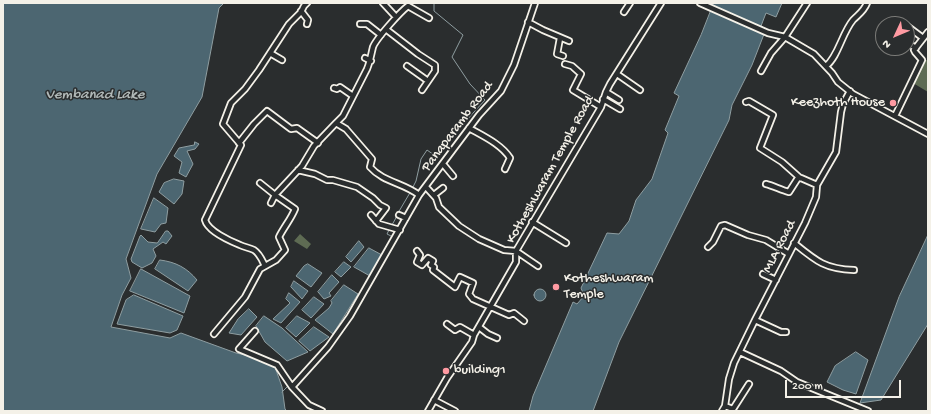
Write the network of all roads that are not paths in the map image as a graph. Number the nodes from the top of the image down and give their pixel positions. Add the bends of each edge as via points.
1 (307, 3) edge
2 (383, 3) edge
3 (535, 3) edge
4 (630, 3) edge
5 (661, 3) edge
6 (700, 3) edge
7 (807, 3) edge
8 (867, 3) edge
9 (301, 12) junction
10 (624, 12) dead end
11 (396, 17) junction
12 (429, 18) dead end
13 (528, 22) junction
14 (307, 24) dead end
15 (360, 24) dead end
16 (387, 30) junction
17 (915, 32) edge
18 (928, 32) edge
19 (381, 35) junction
20 (785, 37) junction
21 (560, 38) junction
22 (923, 38) junction
23 (569, 41) dead end
24 (916, 48) joint
25 (270, 53) junction
26 (563, 56) dead end
27 (365, 58) dead end
28 (282, 60) dead end
29 (371, 61) junction
30 (565, 64) dead end
31 (407, 66) dead end
32 (826, 66) junction
33 (761, 71) dead end
34 (617, 74) junction
35 (428, 81) junction
36 (334, 88) dead end
37 (422, 90) dead end
38 (640, 90) dead end
39 (850, 91) junction
40 (606, 92) junction
41 (353, 96) junction
42 (603, 99) junction
43 (619, 100) dead end
44 (746, 102) dead end
45 (601, 107) junction
46 (620, 109) dead end
47 (895, 116) junction
48 (336, 123) junction
49 (469, 128) junction
50 (928, 134) edge
51 (318, 142) junction
52 (239, 143) junction
53 (443, 164) junction
54 (504, 169) dead end
55 (298, 170) junction
56 (453, 176) dead end
57 (800, 178) junction
58 (260, 183) dead end
59 (766, 184) dead end
60 (818, 185) junction
61 (426, 187) junction
62 (443, 188) dead end
63 (275, 195) junction
64 (420, 195) junction
65 (434, 195) junction
66 (271, 203) dead end
67 (295, 209) junction
68 (300, 212) dead end
69 (371, 215) dead end
70 (399, 215) dead end
71 (406, 218) junction
72 (376, 221) junction
73 (532, 222) junction
74 (400, 230) junction
75 (566, 243) dead end
76 (794, 244) junction
77 (708, 247) dead end
78 (417, 251) dead end
79 (516, 251) junction
80 (789, 254) junction
81 (265, 266) junction
82 (538, 266) dead end
83 (854, 270) dead end
84 (763, 274) dead end
85 (776, 280) junction
86 (491, 307) junction
87 (755, 320) junction
88 (524, 321) dead end
89 (448, 324) dead end
90 (479, 327) junction
91 (256, 331) dead end
92 (786, 332) dead end
93 (214, 334) dead end
94 (474, 336) junction
95 (497, 338) dead end
96 (740, 352) junction
97 (748, 384) dead end
98 (292, 387) junction
99 (434, 400) junction
100 (725, 406) junction
101 (322, 411) edge
102 (428, 411) edge
103 (455, 411) edge
104 (722, 411) edge
105 (868, 411) edge

1 - 9 street
2 - 11 street
3 - 13 street, Panaparamb Road
4 - 10 street
5 - 34 street, Kotheshwaram Temple Road
6 - 20 street via 768,33
7 - 20 street
8 - 32 street via 842,38 834,58
9 - 14 street via 308,20
9 - 25 street via 289,24
11 - 12 street via 408,6
11 - 16 street
13 - 21 street
13 - 49 street, Panaparamb Road via 514,64 501,91
15 - 19 street via 366,24
16 - 19 street
16 - 35 street via 435,65 435,71
17 - 22 street
18 - 22 street
19 - 29 street via 373,47
20 - 32 street via 814,54
20 - 33 street via 771,53
21 - 23 street
21 - 26 street via 557,54
22 - 24 street
24 - 47 street via 915,52 922,60
25 - 28 street
25 - 52 street via 245,89 231,103 223,124
27 - 29 street
29 - 41 street
30 - 45 street via 572,66 580,74 573,90
31 - 35 street
32 - 39 street via 838,82
34 - 38 street
34 - 40 street, Kotheshwaram Temple Road
35 - 37 street
36 - 41 street via 340,87
39 - 47 street
39 - 60 street, MLA Road via 841,112 836,152
40 - 42 street, Kotheshwaram Temple Road
40 - 43 street
41 - 48 street via 343,116
42 - 45 street, Kotheshwaram Temple Road
42 - 46 street
44 - 57 street via 749,101 773,115 760,148
45 - 73 street, Kotheshwaram Temple Road
47 - 50 street
48 - 51 street
48 - 64 street via 346,129 372,159 370,167 374,172
49 - 53 street, Panaparamb Road
49 - 54 street via 506,152 510,158
51 - 52 street via 297,128 291,129 267,111
51 - 55 street
52 - 81 street via 241,145 205,220 216,233 254,250
53 - 56 street
53 - 61 street, Panaparamb Road
55 - 63 street
55 - 72 street via 357,187 386,208
57 - 59 street via 789,192
57 - 60 street
58 - 63 street
60 - 76 street, MLA Road via 816,197
61 - 64 street, Panaparamb Road
61 - 65 street
62 - 65 street
63 - 66 street
63 - 67 street
64 - 71 street, Panaparamb Road
65 - 79 street via 439,207 479,240 504,250
67 - 68 street
67 - 81 street via 279,236 285,250 276,260
69 - 72 street
70 - 71 street
71 - 74 street, Panaparamb Road
72 - 74 street
73 - 75 street
73 - 79 street, Kotheshwaram Temple Road
74 - 98 street, Panaparamb Road via 350,316 328,347
76 - 80 street, MLA Road
76 - 83 street via 819,263 839,270
77 - 80 street via 721,226 725,225 766,240
78 - 86 street via 420,255 417,262 422,265 428,258 433,261 430,264 434,267 433,270 455,287 460,277 472,283 470,297
79 - 82 street
79 - 86 street, Kotheshwaram Temple Road via 516,262
80 - 85 street, MLA Road
81 - 93 street via 260,269 245,297
84 - 85 street
85 - 87 street, MLA Road
86 - 88 street via 509,315 514,313
86 - 90 street, Kotheshwaram Temple Road
87 - 92 street
87 - 96 street, MLA Road
89 - 94 street via 455,330 460,327
90 - 94 street, Kotheshwaram Temple Road
90 - 95 street
91 - 98 street via 239,349 276,365
94 - 99 street, Kotheshwaram Temple Road
96 - 100 street, MLA Road via 729,379
96 - 105 street via 775,368 797,382
97 - 100 street via 733,409
98 - 101 street via 309,405
99 - 102 street, Kotheshwaram Temple Road
99 - 103 street
100 - 104 street, MLA Road

